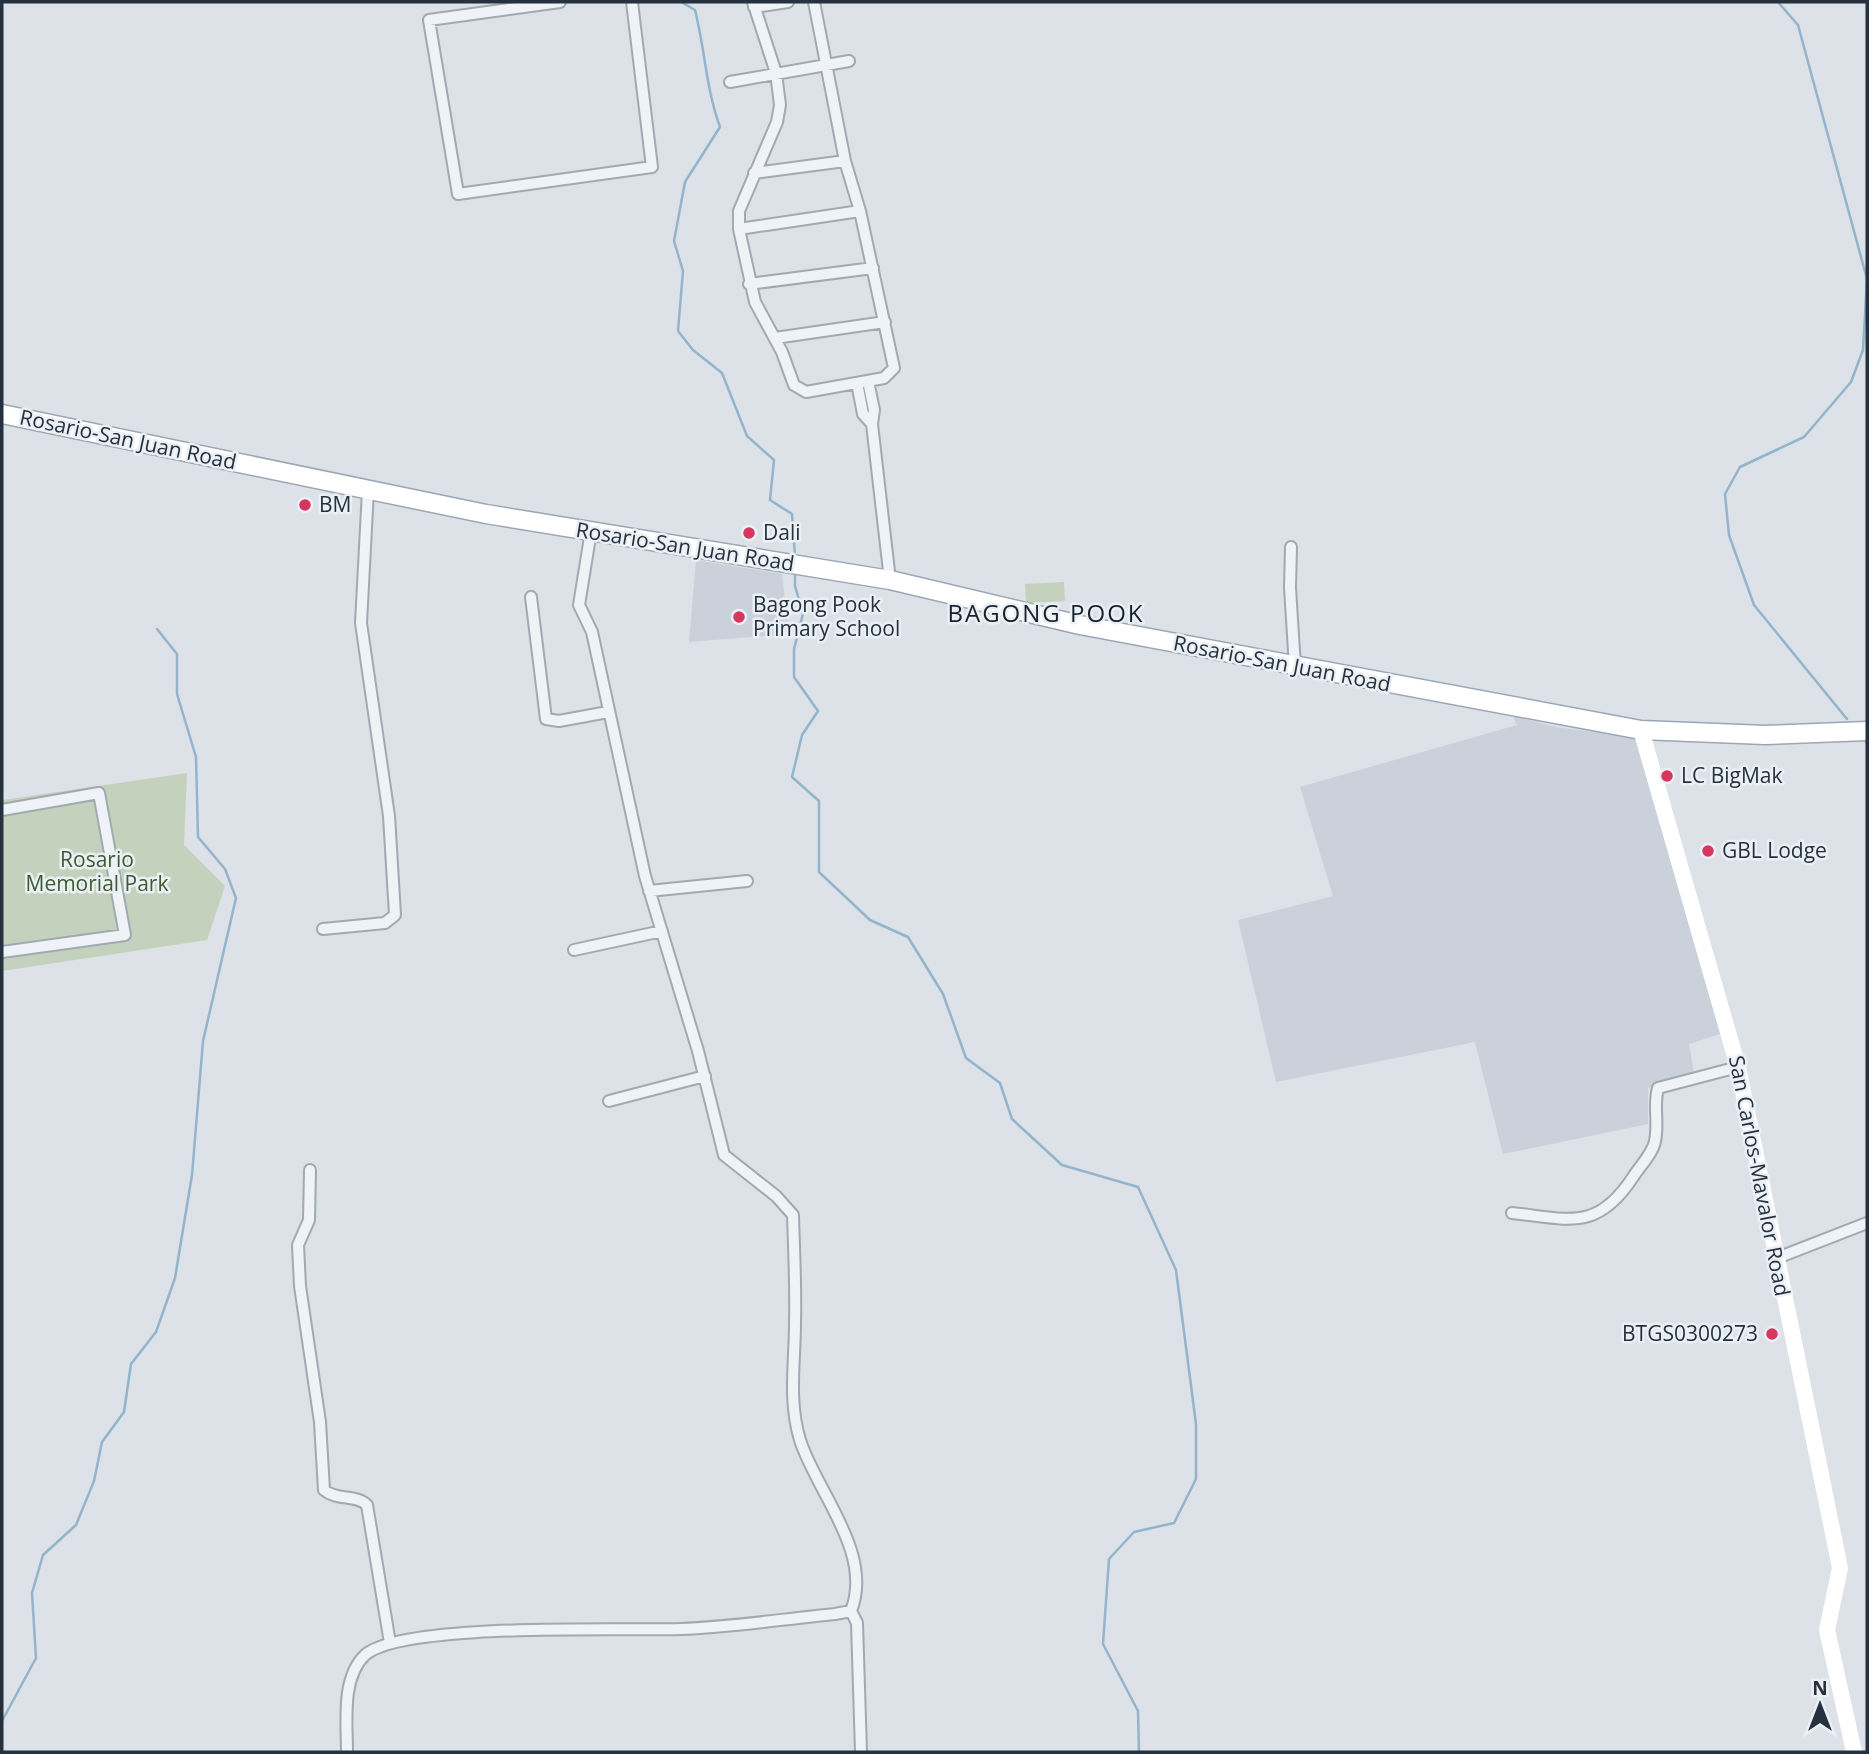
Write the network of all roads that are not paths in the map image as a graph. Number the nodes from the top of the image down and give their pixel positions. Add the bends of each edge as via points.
1 (560, 2) edge
2 (632, 2) edge
3 (788, 2) edge
4 (814, 2) edge
5 (753, 4) edge
6 (849, 61) dead end
7 (827, 65) junction
8 (776, 74) junction
9 (730, 82) dead end
10 (845, 162) junction
11 (754, 173) junction
12 (860, 211) junction
13 (739, 229) junction
14 (873, 268) junction
15 (749, 284) junction
16 (885, 322) junction
17 (775, 338) junction
18 (863, 382) junction
19 (2, 414) edge
20 (368, 490) junction
21 (591, 531) junction
22 (1291, 547) dead end
23 (890, 580) junction
24 (531, 597) dead end
25 (1295, 667) junction
26 (608, 712) junction
27 (1641, 730) junction
28 (1867, 731) edge
29 (2, 810) edge
30 (747, 881) dead end
31 (649, 891) junction
32 (323, 929) dead end
33 (662, 931) junction
34 (574, 950) dead end
35 (2, 951) edge
36 (1738, 1067) junction
37 (705, 1076) junction
38 (609, 1101) dead end
39 (310, 1170) dead end
40 (1512, 1213) dead end
41 (1867, 1223) edge
42 (1777, 1258) junction
43 (851, 1611) junction
44 (390, 1643) junction
45 (347, 1752) edge
46 (861, 1752) edge
47 (1854, 1752) edge

1 - 2 street via 429,20 458,194 652,167
3 - 5 street
4 - 7 street
5 - 8 street
6 - 7 street
7 - 8 street
7 - 10 street
8 - 9 street
8 - 11 street via 777,122
10 - 11 street
10 - 12 street
11 - 13 street via 739,211
12 - 13 street
12 - 14 street
13 - 15 street
14 - 15 street
14 - 16 street
15 - 17 street
16 - 17 street
16 - 18 street via 893,372
17 - 18 street via 799,390
18 - 23 street via 874,410
19 - 20 main road, Rosario-San Juan Road
20 - 21 main road, Rosario-San Juan Road
20 - 32 street via 361,624 389,816 395,915 385,923
21 - 23 main road, Rosario-San Juan Road
21 - 26 street via 579,605 592,632
22 - 25 street
23 - 25 main road, Rosario-San Juan Road via 1080,625
24 - 26 street via 546,719
25 - 27 main road, Rosario-San Juan Road
26 - 31 street
27 - 28 main road, Rosario-San Juan Road via 1765,735
27 - 36 street, San Carlos-Mavalor Road
29 - 35 street via 99,793 125,935
30 - 31 street
31 - 33 street
33 - 34 street
33 - 37 street
36 - 40 street via 1658,1088 1655,1144 1618,1201 1599,1214 1571,1220
36 - 42 street, San Carlos-Mavalor Road
37 - 38 street
37 - 43 street via 724,1156 793,1215 792,1400 801,1441 835,1509 853,1560 856,1597
39 - 44 street via 309,1220 298,1245 324,1490 368,1505
41 - 42 street
42 - 47 street, San Carlos-Mavalor Road via 1840,1568 1827,1630
43 - 44 street via 683,1629 491,1632
43 - 46 street via 857,1623
44 - 45 street via 366,1654 356,1669 350,1686

